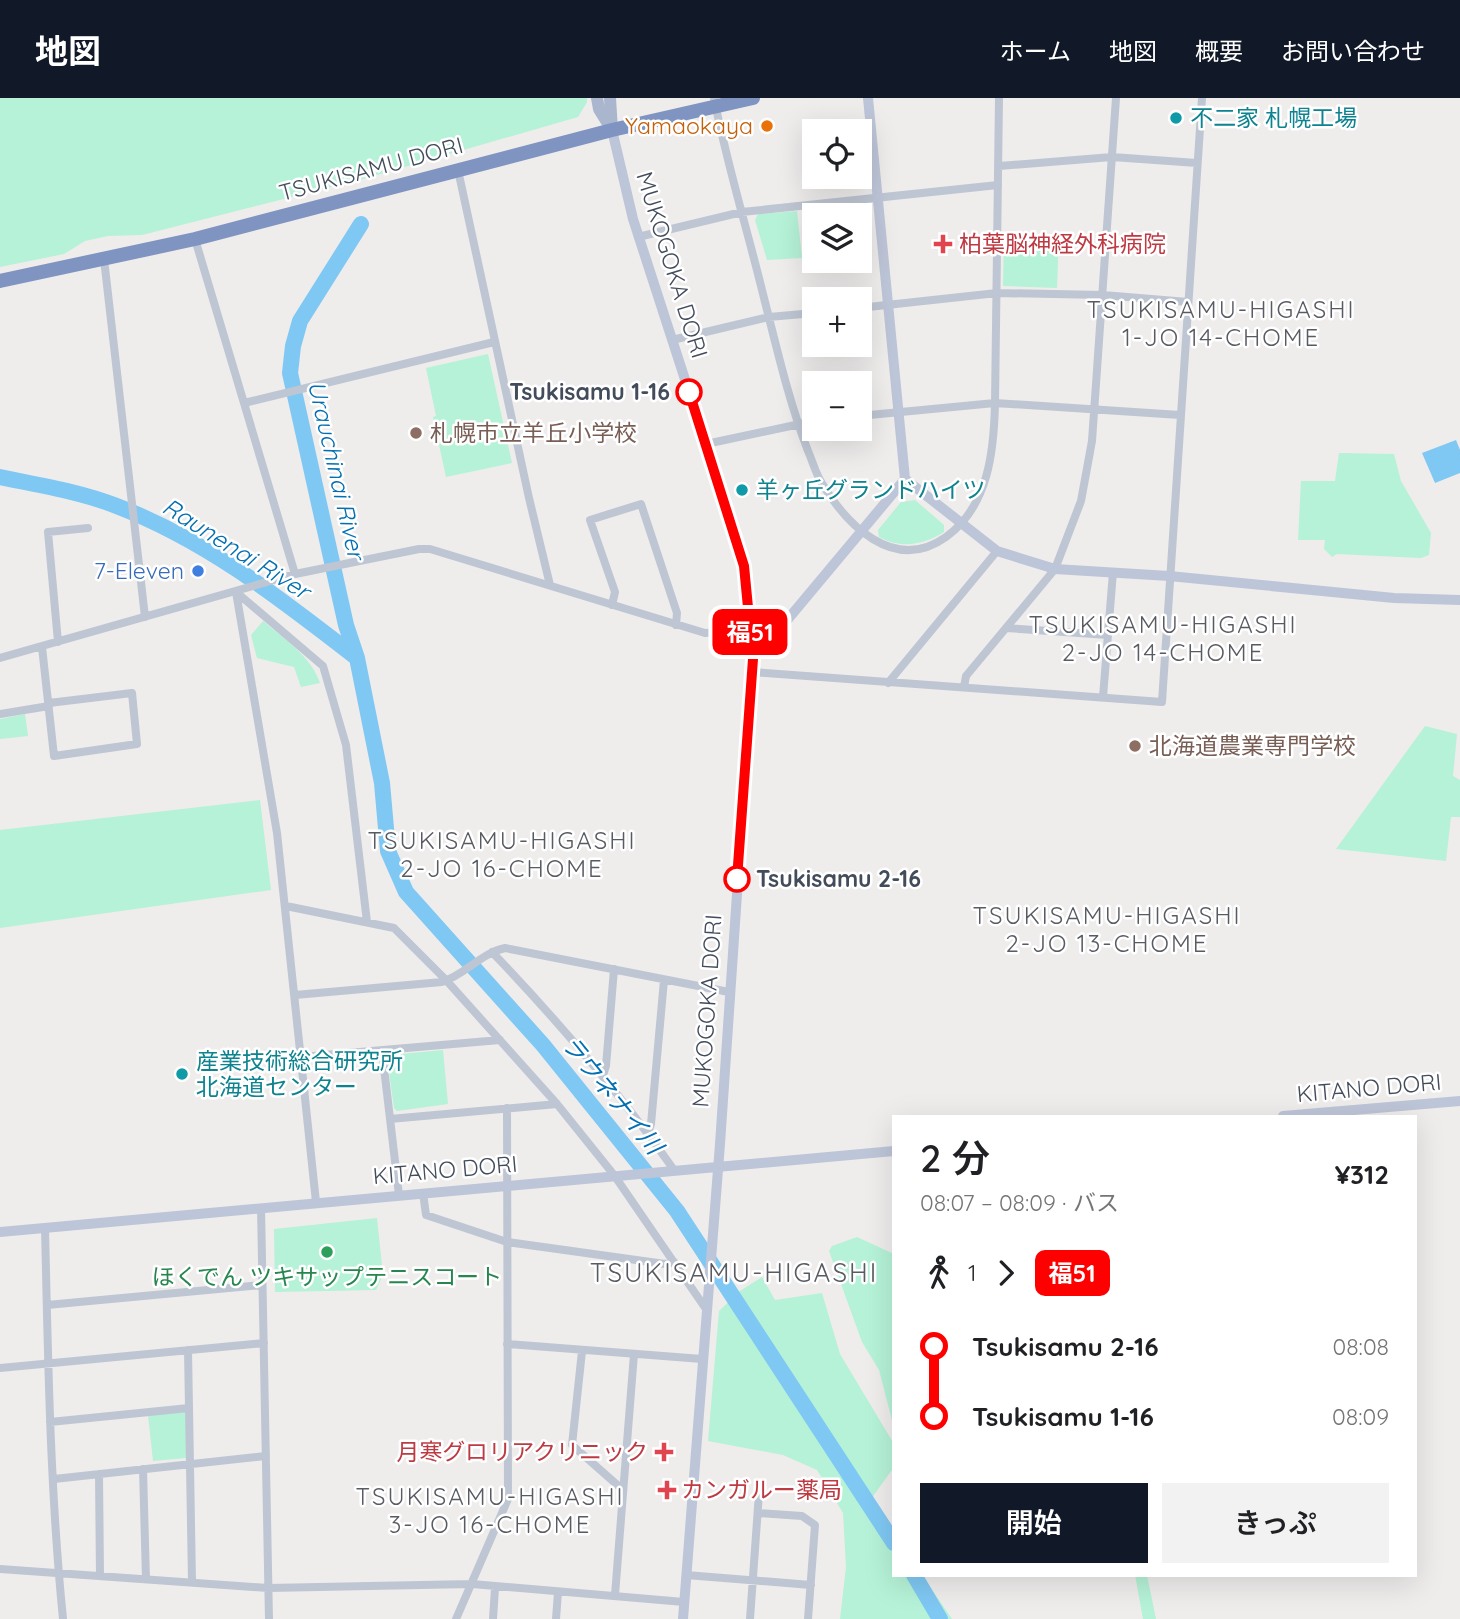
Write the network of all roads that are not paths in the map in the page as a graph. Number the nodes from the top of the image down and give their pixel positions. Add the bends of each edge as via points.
1 (597, 98) edge
2 (610, 98) edge
3 (753, 98) edge
4 (868, 98) edge
5 (999, 98) edge
6 (1116, 98) edge
7 (1202, 98) edge
8 (715, 103) edge
9 (612, 130) junction
10 (1112, 157) junction
11 (1197, 163) junction
12 (999, 166) junction
13 (458, 170) junction
14 (998, 185) junction
15 (879, 197) junction
16 (743, 212) junction
17 (638, 237) junction
18 (195, 239) junction
19 (104, 259) junction
20 (0, 281) edge
21 (997, 293) junction
22 (1104, 295) junction
23 (1188, 302) junction
24 (889, 305) junction
25 (872, 307) edge
26 (802, 314) edge
27 (769, 317) junction
28 (672, 340) junction
29 (494, 342) junction
30 (244, 402) junction
31 (995, 402) junction
32 (1094, 410) junction
33 (900, 411) junction
34 (872, 414) edge
35 (1180, 415) junction
36 (802, 422) edge
37 (797, 423) junction
38 (706, 444) junction
39 (905, 480) junction
40 (961, 523) junction
41 (88, 528) dead end
42 (863, 531) junction
43 (997, 551) junction
44 (1055, 569) junction
45 (1112, 572) junction
46 (295, 574) junction
47 (1169, 576) junction
48 (550, 585) junction
49 (236, 592) junction
50 (1460, 600) edge
51 (612, 605) junction
52 (145, 617) junction
53 (676, 625) junction
54 (1006, 628) junction
55 (1108, 635) junction
56 (751, 641) junction
57 (58, 642) junction
58 (41, 647) junction
59 (0, 658) edge
60 (752, 673) junction
61 (888, 682) junction
62 (964, 687) junction
63 (1103, 697) junction
64 (49, 704) junction
65 (0, 714) edge
66 (286, 906) junction
67 (367, 922) junction
68 (492, 952) junction
69 (614, 969) junction
70 (446, 980) junction
71 (664, 980) junction
72 (729, 992) junction
73 (295, 995) junction
74 (500, 1040) junction
75 (382, 1051) junction
76 (301, 1057) junction
77 (603, 1075) junction
78 (1460, 1101) edge
79 (557, 1104) junction
80 (507, 1108) junction
81 (1295, 1115) edge
82 (390, 1119) junction
83 (648, 1133) junction
84 (892, 1151) edge
85 (718, 1167) junction
86 (671, 1170) junction
87 (616, 1175) junction
88 (507, 1186) junction
89 (423, 1193) junction
90 (399, 1195) junction
91 (316, 1202) junction
92 (261, 1208) junction
93 (45, 1228) junction
94 (0, 1232) edge
95 (507, 1242) junction
96 (674, 1262) junction
97 (262, 1285) junction
98 (47, 1305) junction
99 (706, 1309) junction
100 (264, 1343) junction
101 (507, 1344) junction
102 (188, 1350) junction
103 (582, 1351) junction
104 (634, 1354) junction
105 (702, 1359) junction
106 (47, 1364) junction
107 (0, 1368) edge
108 (189, 1408) junction
109 (50, 1422) junction
110 (266, 1456) junction
111 (191, 1463) junction
112 (143, 1469) junction
113 (99, 1474) junction
114 (54, 1479) junction
115 (623, 1490) junction
116 (759, 1493) dead end
117 (758, 1513) junction
118 (0, 1569) edge
119 (58, 1573) junction
120 (686, 1575) junction
121 (100, 1576) junction
122 (146, 1579) junction
123 (192, 1582) junction
124 (753, 1582) junction
125 (472, 1584) junction
126 (811, 1585) junction
127 (268, 1588) junction
128 (495, 1588) junction
129 (558, 1592) junction
130 (615, 1595) junction
131 (684, 1602) junction
132 (63, 1619) edge
133 (268, 1619) edge
134 (456, 1619) edge
135 (493, 1619) edge
136 (556, 1619) edge
137 (683, 1619) edge
138 (750, 1619) edge
139 (808, 1619) edge

1 - 9 main road
2 - 9 main road
3 - 8 highway, TSUKISAMU DORI
4 - 15 street
5 - 12 street
6 - 10 street
7 - 11 street
8 - 9 highway, TSUKISAMU DORI
8 - 16 street
9 - 13 highway, TSUKISAMU DORI
9 - 17 street, MUKOGOKA DORI
10 - 11 street
10 - 12 street
10 - 22 street
11 - 23 street
12 - 14 street
13 - 18 highway, TSUKISAMU DORI
13 - 29 street
14 - 15 street
14 - 21 street
15 - 16 street
15 - 24 street
16 - 17 street
16 - 27 street
17 - 28 street, MUKOGOKA DORI
18 - 19 highway, TSUKISAMU DORI
18 - 30 street
19 - 20 highway, TSUKISAMU DORI
19 - 52 street
21 - 22 street
21 - 24 street
21 - 31 street
22 - 23 street
22 - 32 street
23 - 35 street
24 - 25 street
24 - 33 street
26 - 27 street
27 - 28 street
27 - 37 street
28 - 38 street, MUKOGOKA DORI
29 - 30 street
29 - 48 street
30 - 46 street
31 - 32 street
31 - 33 street
31 - 40 street via 990,461 978,497
32 - 35 street
32 - 44 street via 1081,501
33 - 34 street
33 - 39 street
35 - 47 street
36 - 37 street
37 - 38 street
37 - 42 street via 820,479
38 - 56 street, MUKOGOKA DORI via 744,566
39 - 40 street
39 - 42 street
40 - 42 street via 938,542 917,550 890,549
40 - 43 street
41 - 57 street via 48,532
42 - 56 street via 773,637
43 - 44 street
43 - 61 street
44 - 45 street
44 - 54 street
45 - 47 street
45 - 55 street
46 - 48 street via 419,549
46 - 49 street
47 - 50 street
47 - 63 street via 1162,702
48 - 51 street
49 - 52 street
49 - 66 street
49 - 67 street via 323,666 346,745
51 - 53 street
51 - 53 street via 615,592 590,520 641,504 677,613
52 - 57 street
53 - 56 street via 705,633 738,631
54 - 55 street
54 - 62 street via 967,676
55 - 63 street
56 - 60 street, MUKOGOKA DORI
57 - 58 street
58 - 59 street
58 - 64 street
60 - 61 street
60 - 72 street, MUKOGOKA DORI
61 - 62 street
62 - 63 street
64 - 64 street via 132,693 137,744 54,756
64 - 65 street
66 - 67 street
66 - 73 street
67 - 70 street via 394,928
68 - 69 street via 505,948
68 - 70 street
68 - 77 street
69 - 71 street
69 - 77 street
70 - 73 street
70 - 74 street
71 - 72 street
71 - 83 street
72 - 85 street, MUKOGOKA DORI
73 - 76 street
74 - 75 street
74 - 79 street
75 - 76 street
75 - 82 street
76 - 91 street
77 - 83 street
78 - 81 street, KITANO DORI
79 - 80 street
79 - 87 street
80 - 82 street
80 - 88 street
82 - 90 street
83 - 86 street
84 - 85 street, KITANO DORI
85 - 86 street, KITANO DORI
85 - 99 street, MUKOGOKA DORI
86 - 87 street, KITANO DORI
87 - 88 street, KITANO DORI
87 - 96 street
88 - 89 street, KITANO DORI
88 - 95 street
89 - 90 street, KITANO DORI
89 - 95 street via 426,1215
90 - 91 street, KITANO DORI
91 - 92 street, KITANO DORI
92 - 93 street, KITANO DORI
92 - 97 street
93 - 94 street, KITANO DORI
93 - 98 street
95 - 96 street
95 - 101 street
96 - 99 street
97 - 98 street
97 - 100 street
98 - 106 street
99 - 105 street, MUKOGOKA DORI
100 - 102 street
100 - 110 street
101 - 103 street
101 - 125 street via 508,1499
102 - 106 street
102 - 108 street
103 - 104 street
103 - 115 street via 572,1445
104 - 105 street
104 - 115 street
105 - 120 street, MUKOGOKA DORI
106 - 107 street
106 - 109 street
108 - 109 street
108 - 111 street
109 - 114 street
110 - 111 street
110 - 127 street
111 - 112 street
111 - 123 street
112 - 113 street
112 - 122 street
113 - 114 street
113 - 121 street
114 - 119 street
115 - 130 street
116 - 117 street
117 - 124 street
117 - 126 street via 802,1516 815,1525
118 - 119 street
119 - 121 street
119 - 132 street
120 - 124 street
120 - 131 street, MUKOGOKA DORI
121 - 122 street
122 - 123 street
123 - 127 street
124 - 126 street
124 - 138 street
125 - 127 street
125 - 128 street
125 - 134 street
126 - 139 street
127 - 133 street
128 - 129 street
128 - 135 street
129 - 130 street
129 - 136 street
130 - 131 street
131 - 137 street, MUKOGOKA DORI

